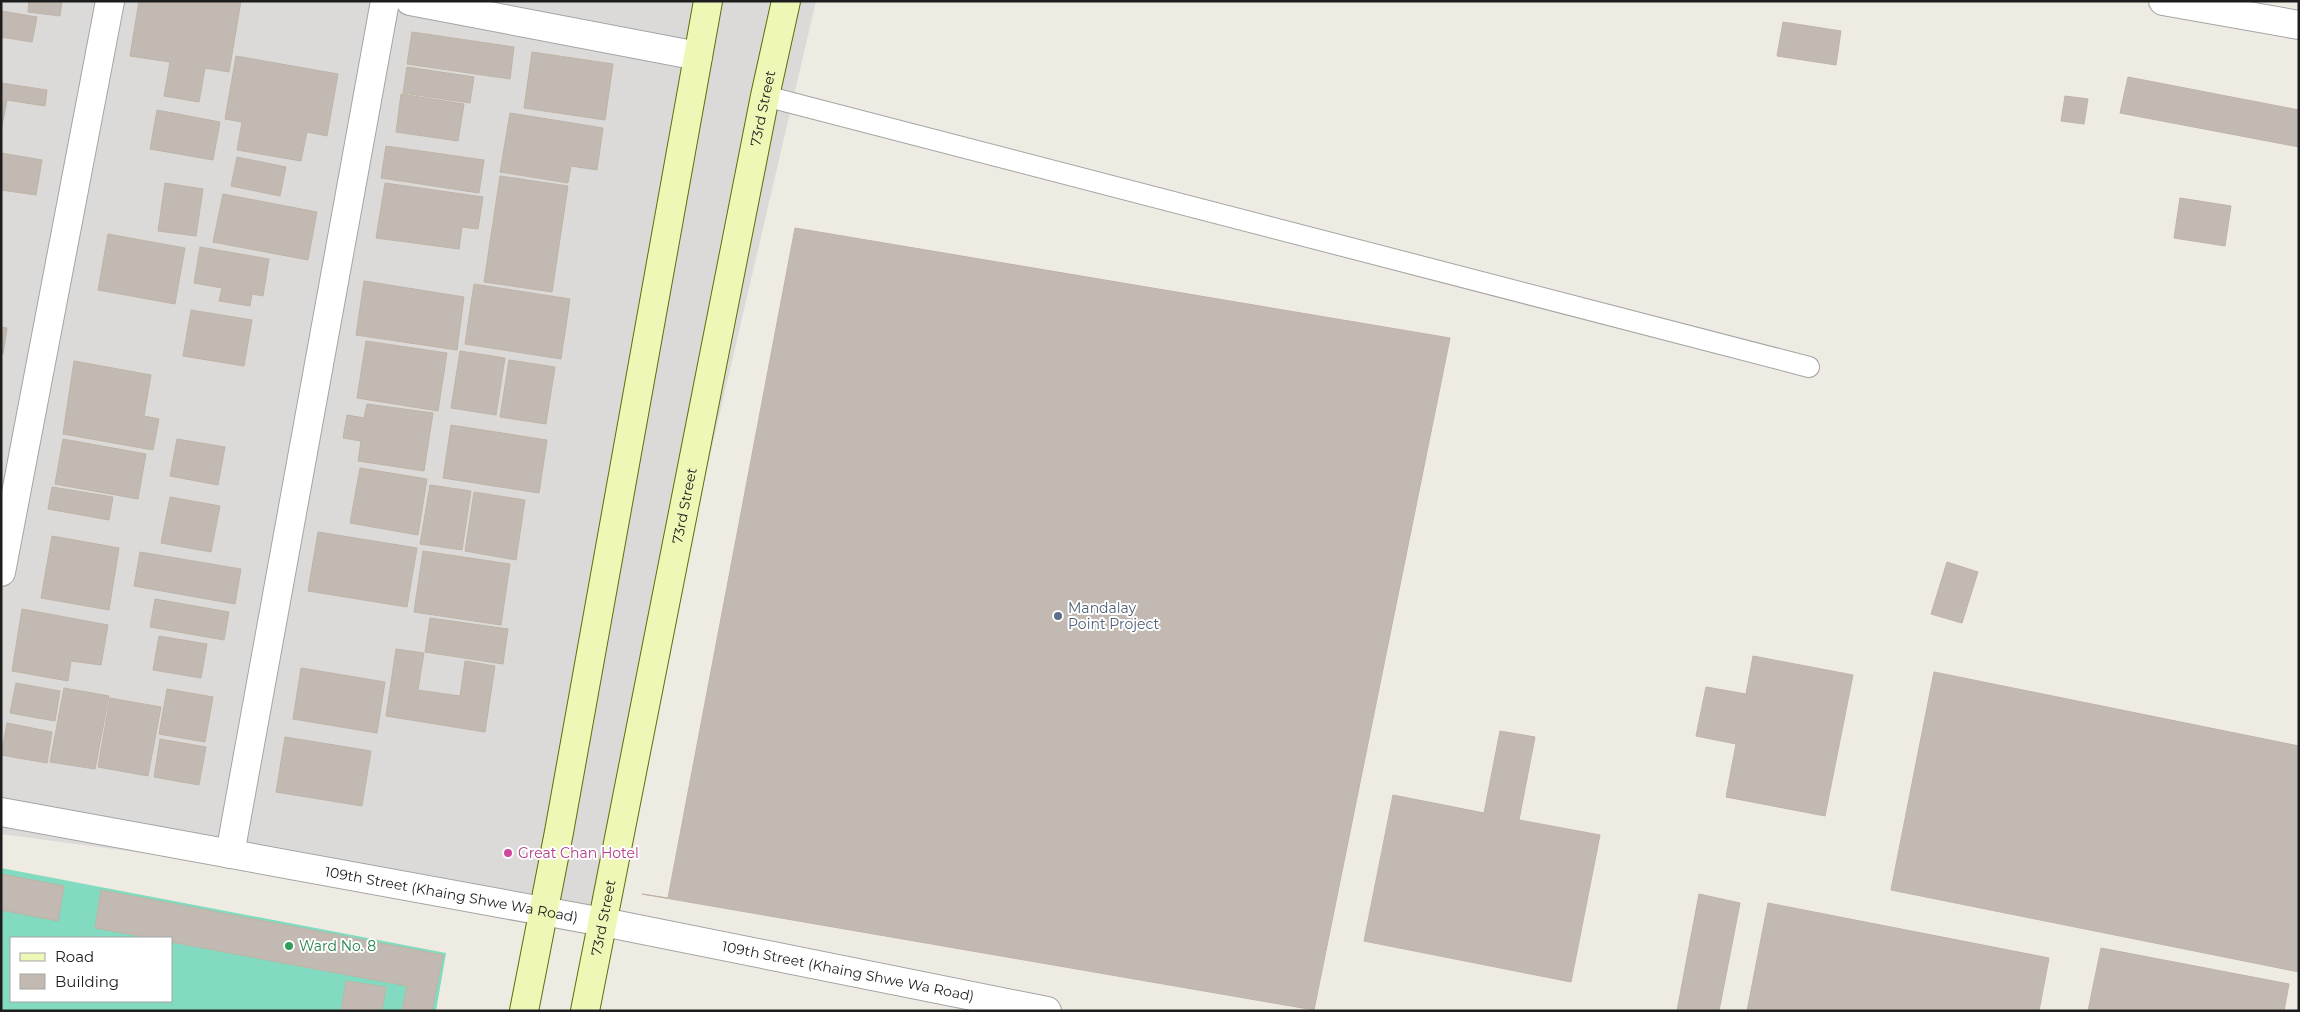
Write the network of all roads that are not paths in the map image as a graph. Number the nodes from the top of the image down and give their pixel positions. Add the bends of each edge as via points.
1 (110, 1) edge
2 (385, 1) edge
3 (410, 1) edge
4 (708, 1) edge
5 (786, 1) edge
6 (2163, 1) edge
7 (2299, 25) edge
8 (698, 56) junction
9 (765, 96) junction
10 (1809, 367) dead end
11 (1, 572) edge
12 (1, 812) edge
13 (230, 854) junction
14 (543, 912) junction
15 (603, 922) junction
16 (524, 1011) edge
17 (585, 1011) edge
18 (1047, 1011) edge

1 - 11 street
2 - 13 street
3 - 8 street
4 - 8 main road
5 - 9 main road, 73rd Street
6 - 7 street
8 - 14 main road
9 - 10 lane
9 - 15 main road, 73rd Street
12 - 13 street, 109th Street (Khaing Shwe Wa Road)
13 - 14 street, 109th Street (Khaing Shwe Wa Road)
14 - 15 street, 109th Street (Khaing Shwe Wa Road)
14 - 16 main road
15 - 17 main road, 73rd Street
15 - 18 street, 109th Street (Khaing Shwe Wa Road)

